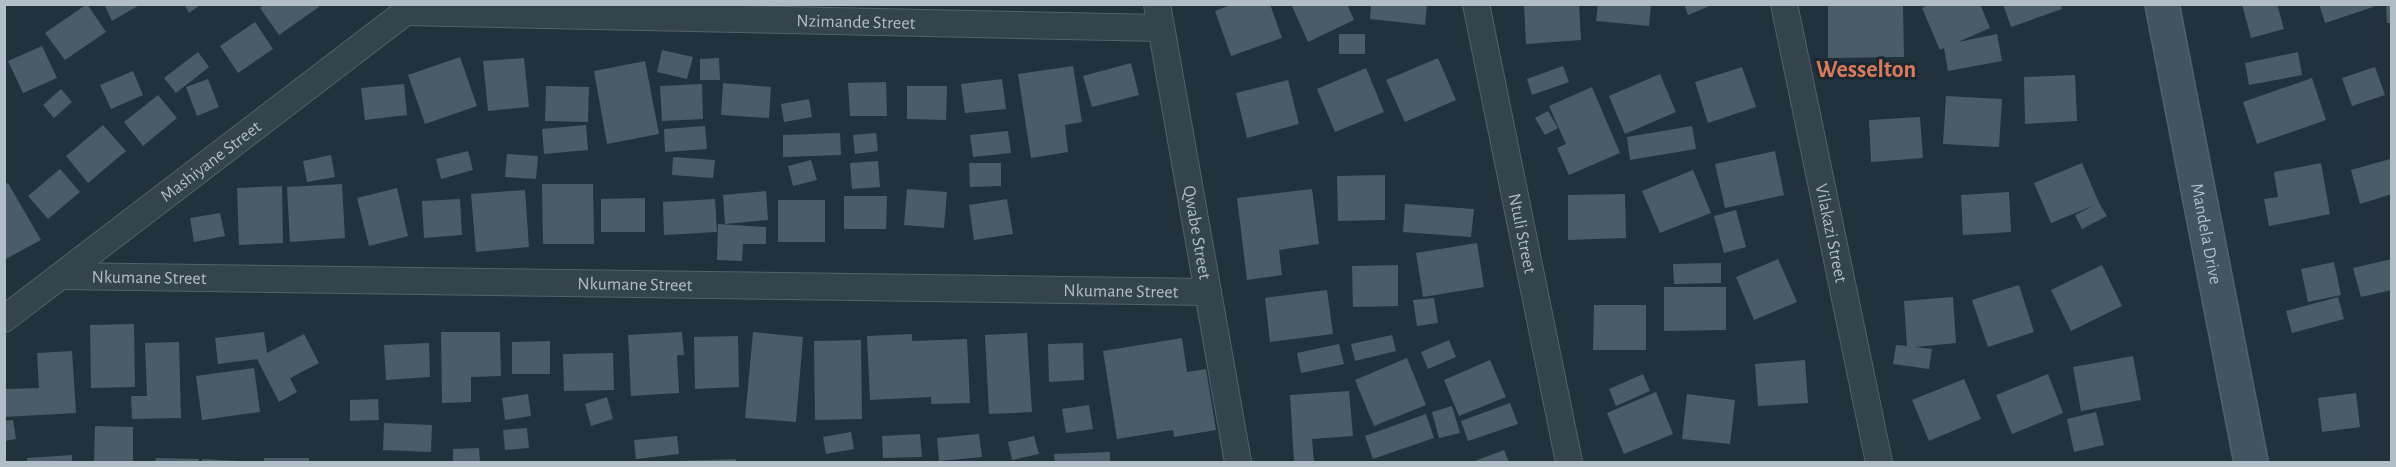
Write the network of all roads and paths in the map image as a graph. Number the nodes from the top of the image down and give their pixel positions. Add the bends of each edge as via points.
1 (1476, 4) edge
2 (1784, 4) edge
3 (2162, 4) edge
4 (411, 8) edge
5 (1159, 16) edge
6 (62, 276) junction
7 (1209, 292) junction
8 (4, 320) edge
9 (1238, 462) edge
10 (1569, 462) edge
11 (1879, 462) edge
12 (2251, 462) edge

1 - 10 street, Ntuli Street
2 - 11 street, Vilakazi Street
3 - 12 street, Mandela Drive
4 - 5 street, Nzimande Street
4 - 6 street, Mashiyane Street
5 - 7 street, Qwabe Street
6 - 7 street, Nkumane Street
6 - 8 street, Mashiyane Street
7 - 9 street, Qwabe Street

